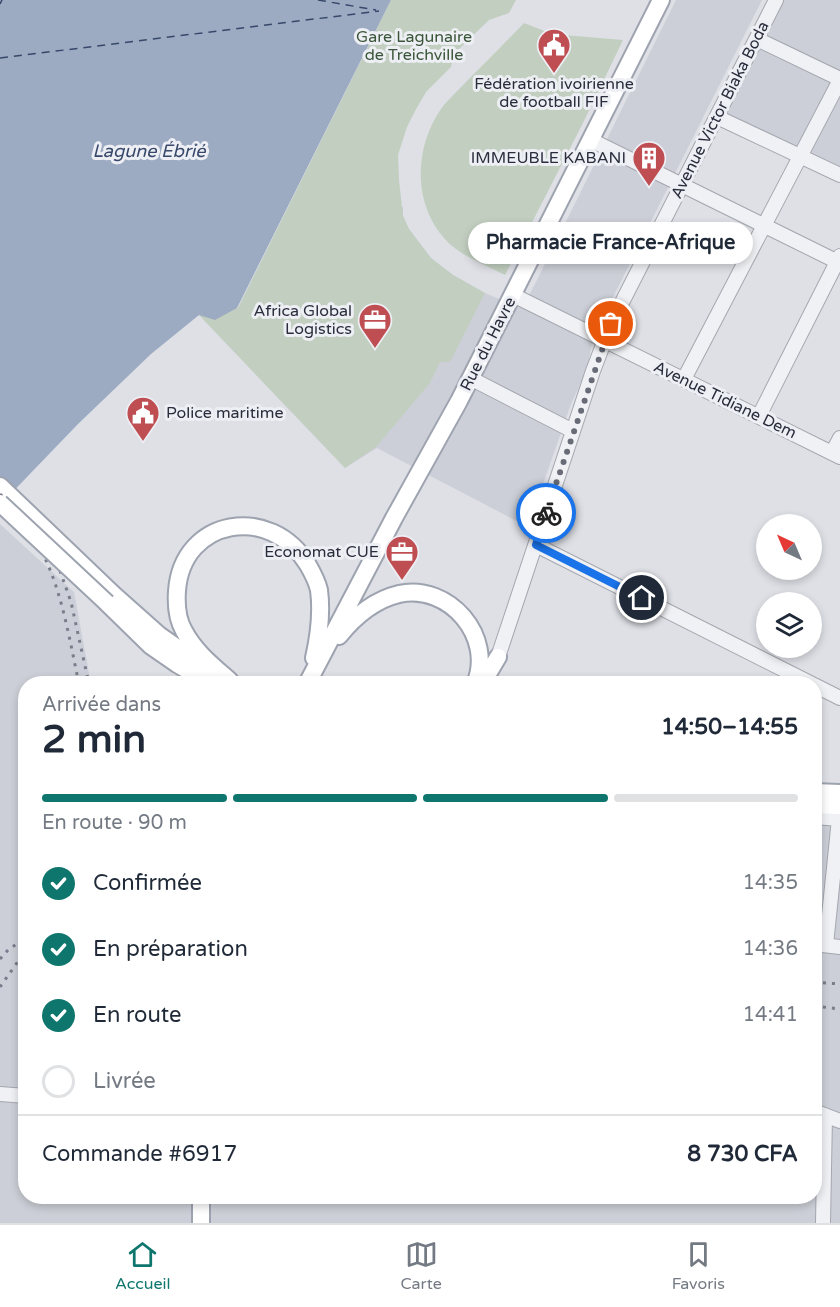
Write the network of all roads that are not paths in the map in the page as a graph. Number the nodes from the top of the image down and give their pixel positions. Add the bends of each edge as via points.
1 (661, 0) edge
2 (776, 0) edge
3 (757, 39) junction
4 (840, 79) edge
5 (717, 117) junction
6 (591, 140) junction
7 (800, 156) junction
8 (840, 175) edge
9 (682, 186) junction
10 (765, 227) junction
11 (839, 260) edge
12 (513, 295) junction
13 (604, 340) junction
14 (470, 378) junction
15 (684, 380) junction
16 (759, 416) junction
17 (573, 431) junction
18 (840, 438) edge
19 (836, 455) edge
20 (0, 486) edge
21 (0, 502) edge
22 (536, 545) junction
23 (110, 599) junction
24 (498, 657) joint
25 (197, 676) edge
26 (221, 676) edge
27 (225, 676) edge
28 (310, 676) edge
29 (311, 676) edge
30 (312, 676) edge
31 (477, 676) edge
32 (487, 676) edge
33 (795, 676) edge
34 (822, 689) edge
35 (840, 698) edge
36 (822, 793) edge
37 (840, 794) edge
38 (822, 808) edge
39 (840, 814) edge
40 (822, 816) edge
41 (827, 946) edge
42 (0, 1094) edge
43 (18, 1095) edge
44 (822, 1114) edge
45 (840, 1121) edge
46 (822, 1168) edge
47 (201, 1204) edge
48 (201, 1223) edge
49 (824, 1223) edge

1 - 6 main road, Rue du Havre
2 - 3 street, Avenue Victor Biaka Boda
3 - 4 street
3 - 5 street, Avenue Victor Biaka Boda
4 - 7 street
5 - 7 street
5 - 9 street, Avenue Victor Biaka Boda
6 - 9 street
6 - 12 main road, Rue du Havre
7 - 8 street
7 - 10 street
9 - 10 street
9 - 13 street, Avenue Victor Biaka Boda
10 - 11 street
10 - 15 street
11 - 16 street
12 - 13 street, Avenue Tidiane Dem
12 - 14 main road, Rue du Havre
13 - 15 street, Avenue Tidiane Dem
13 - 17 street, Avenue Victor Biaka Boda
14 - 17 street
14 - 29 main road, Rue du Havre
15 - 16 street, Avenue Tidiane Dem
16 - 19 street, Avenue Tidiane Dem
17 - 22 street, Avenue Victor Biaka Boda
18 - 19 street
20 - 23 main road
21 - 23 main road, bridge
22 - 24 street, Avenue Victor Biaka Boda
22 - 33 street
23 - 25 main road via 152,646
23 - 26 main road via 179,651
24 - 32 main road
27 - 28 main road via 202,657 183,631 178,581 182,567 202,541 235,525 270,530 286,539 312,572 320,610
30 - 31 main road via 356,616 386,598 414,592 443,600 466,618 478,646
34 - 35 street
36 - 37 main road
38 - 39 main road
39 - 40 street
39 - 41 street
42 - 43 street
44 - 45 street
46 - 49 street
47 - 48 main road

